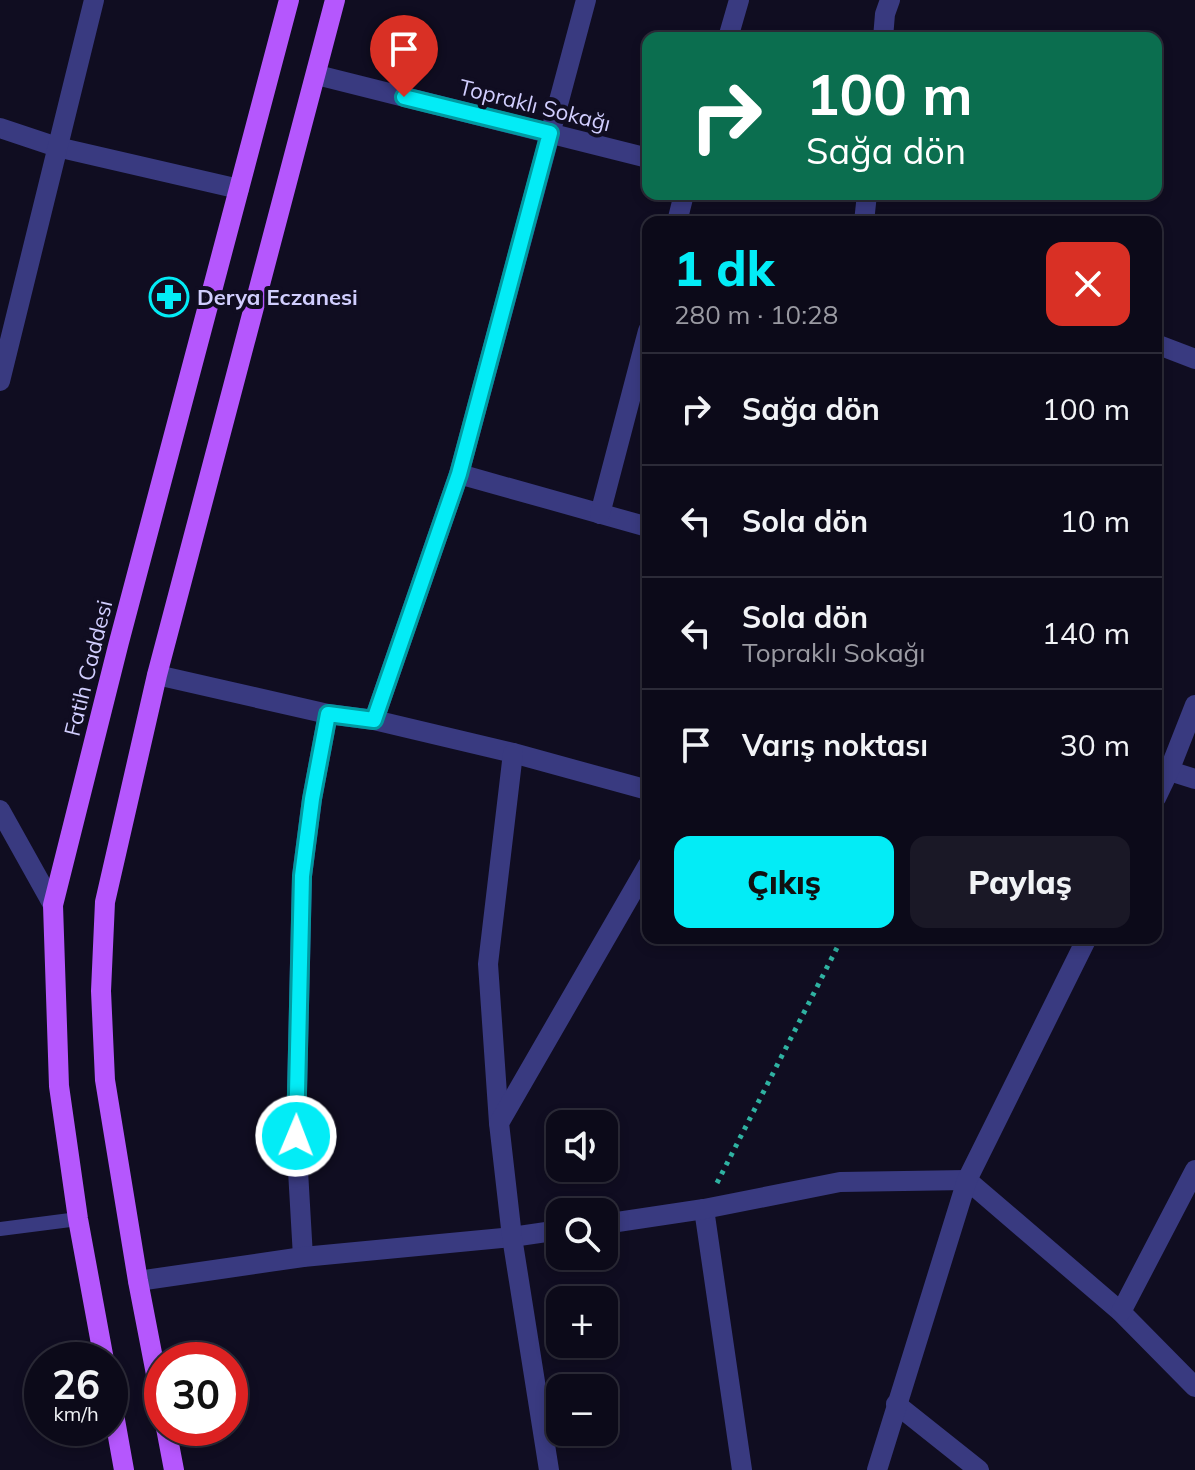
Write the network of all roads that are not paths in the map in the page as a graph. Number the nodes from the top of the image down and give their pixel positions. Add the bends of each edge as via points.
1 (94, 0) edge
2 (289, 0) edge
3 (335, 0) edge
4 (586, 0) edge
5 (739, 0) edge
6 (890, 0) edge
7 (730, 32) edge
8 (884, 32) edge
9 (317, 75) junction
10 (0, 128) edge
11 (550, 133) junction
12 (57, 147) junction
13 (642, 156) edge
14 (239, 189) junction
15 (1162, 346) edge
16 (642, 354) edge
17 (1195, 359) edge
18 (0, 381) edge
19 (459, 474) junction
20 (600, 514) junction
21 (642, 525) edge
22 (157, 675) junction
23 (1195, 705) edge
24 (328, 714) junction
25 (374, 720) junction
26 (513, 753) junction
27 (1163, 769) edge
28 (1195, 779) edge
29 (642, 788) edge
30 (0, 810) edge
31 (642, 875) edge
32 (53, 905) junction
33 (1084, 944) edge
34 (499, 1123) junction
35 (1195, 1170) edge
36 (967, 1180) junction
37 (704, 1209) junction
38 (78, 1219) junction
39 (618, 1222) edge
40 (0, 1229) edge
41 (546, 1232) edge
42 (512, 1237) junction
43 (303, 1257) junction
44 (138, 1281) junction
45 (1121, 1312) junction
46 (101, 1342) edge
47 (150, 1342) edge
48 (1195, 1387) edge
49 (896, 1404) junction
50 (120, 1446) edge
51 (169, 1446) edge
52 (124, 1470) edge
53 (174, 1470) edge
54 (549, 1470) edge
55 (742, 1470) edge
56 (877, 1470) edge
57 (979, 1470) edge

1 - 12 street
2 - 14 main road, Fatih Caddesi
3 - 9 main road
4 - 11 street
5 - 7 street
6 - 8 street
9 - 11 street, Topraklı Sokağı
9 - 22 main road
10 - 12 street
11 - 13 street, Topraklı Sokağı
11 - 19 street
12 - 14 street
12 - 18 street
14 - 32 main road, Fatih Caddesi
15 - 17 street
16 - 20 street
19 - 20 street
19 - 25 street
20 - 21 street
22 - 24 street
22 - 44 main road via 105,902 101,991 105,1080
23 - 27 street
24 - 25 street
24 - 43 street via 302,876 296,1136
25 - 26 street
26 - 29 street
26 - 34 street via 488,964
27 - 28 street
30 - 32 street
31 - 34 street
32 - 38 main road, Fatih Caddesi via 59,1086
33 - 36 street
34 - 42 street
35 - 45 street
36 - 37 street via 840,1182
36 - 45 street
36 - 49 street
37 - 39 street
37 - 55 street
38 - 40 lane
38 - 46 main road, Fatih Caddesi
41 - 42 street
42 - 43 street
42 - 54 street
43 - 44 street
44 - 47 main road
45 - 48 street
49 - 56 street
49 - 57 street
50 - 52 main road
51 - 53 main road

